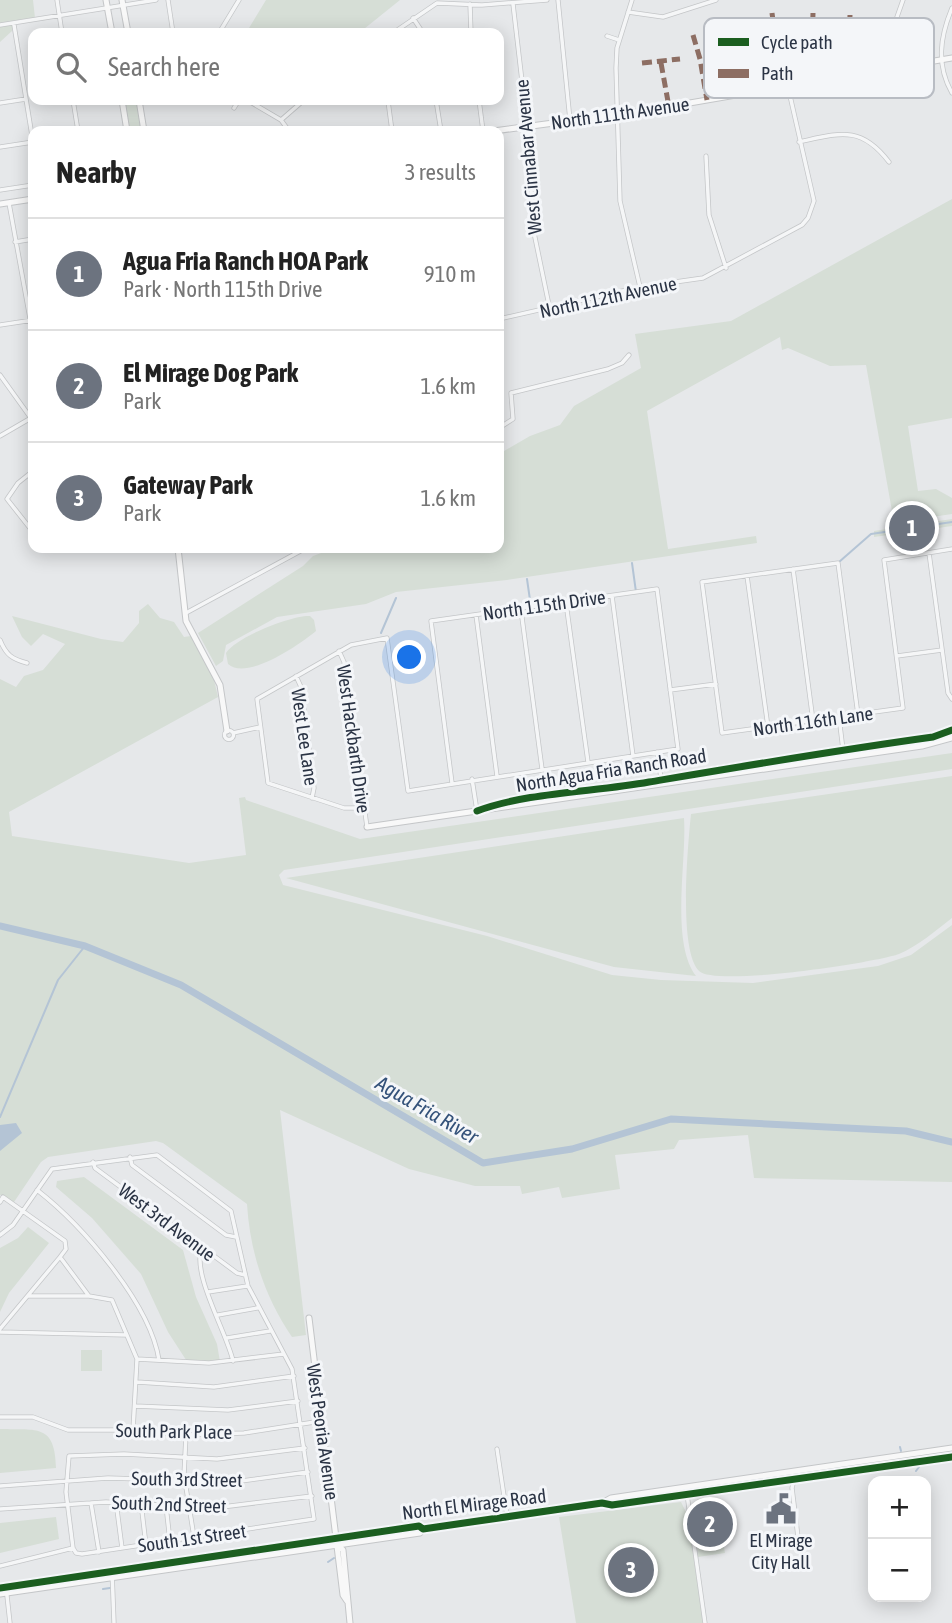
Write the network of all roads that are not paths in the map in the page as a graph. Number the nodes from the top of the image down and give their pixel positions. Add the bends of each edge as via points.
1 (57, 0) edge
2 (106, 0) edge
3 (156, 0) edge
4 (168, 0) edge
5 (239, 0) edge
6 (547, 0) edge
7 (558, 0) edge
8 (632, 0) edge
9 (716, 0) edge
10 (903, 0) edge
11 (123, 4) edge
12 (470, 4) junction
13 (513, 4) junction
14 (952, 8) edge
15 (108, 9) junction
16 (628, 12) junction
17 (60, 17) junction
18 (413, 18) junction
19 (897, 18) edge
20 (217, 19) dead end
21 (225, 23) junction
22 (14, 24) junction
23 (0, 25) edge
24 (61, 28) edge
25 (111, 28) edge
26 (127, 28) edge
27 (172, 28) edge
28 (222, 28) edge
29 (400, 28) edge
30 (420, 28) edge
31 (471, 28) edge
32 (607, 36) dead end
33 (619, 40) junction
34 (952, 58) edge
35 (942, 60) junction
36 (934, 61) edge
37 (952, 93) edge
38 (721, 98) edge
39 (790, 98) edge
40 (26, 99) junction
41 (0, 103) edge
42 (74, 105) edge
43 (123, 105) edge
44 (140, 105) edge
45 (236, 105) edge
46 (256, 105) edge
47 (298, 105) edge
48 (389, 105) edge
49 (437, 105) edge
50 (480, 105) edge
51 (234, 108) dead end
52 (617, 115) junction
53 (281, 120) junction
54 (570, 121) junction
55 (30, 126) edge
56 (77, 126) edge
57 (126, 126) edge
58 (143, 126) edge
59 (285, 126) edge
60 (391, 126) edge
61 (439, 126) edge
62 (483, 126) edge
63 (528, 127) junction
64 (504, 130) edge
65 (799, 142) junction
66 (28, 143) edge
67 (0, 147) edge
68 (706, 156) dead end
69 (889, 162) dead end
70 (28, 186) edge
71 (0, 190) edge
72 (28, 200) edge
73 (9, 203) junction
74 (0, 204) edge
75 (28, 241) edge
76 (15, 242) junction
77 (726, 268) junction
78 (640, 286) junction
79 (28, 302) edge
80 (550, 310) junction
81 (504, 318) edge
82 (28, 322) edge
83 (0, 325) edge
84 (629, 355) dead end
85 (0, 375) edge
86 (28, 414) edge
87 (28, 421) edge
88 (504, 425) edge
89 (0, 436) edge
90 (28, 475) edge
91 (28, 526) edge
92 (952, 549) edge
93 (178, 553) edge
94 (297, 553) edge
95 (929, 553) junction
96 (793, 569) junction
97 (747, 576) junction
98 (612, 596) junction
99 (566, 603) junction
100 (521, 610) junction
101 (184, 614) junction
102 (476, 614) junction
103 (382, 633) dead end
104 (384, 638) junction
105 (0, 640) edge
106 (942, 650) junction
107 (340, 651) junction
108 (897, 656) junction
109 (27, 663) dead end
110 (296, 676) junction
111 (716, 684) junction
112 (670, 690) junction
113 (952, 699) edge
114 (858, 715) junction
115 (839, 718) junction
116 (813, 721) junction
117 (260, 727) junction
118 (768, 727) junction
119 (952, 730) edge
120 (230, 732) joint
121 (952, 738) edge
122 (843, 750) junction
123 (657, 752) junction
124 (633, 756) junction
125 (844, 758) junction
126 (588, 762) junction
127 (542, 769) junction
128 (498, 776) junction
129 (472, 779) junction
130 (453, 783) junction
131 (662, 783) junction
132 (312, 797) junction
133 (364, 808) junction
134 (477, 811) junction
135 (367, 827) joint
136 (130, 1157) junction
137 (93, 1162) junction
138 (37, 1190) junction
139 (0, 1202) edge
140 (24, 1210) junction
141 (0, 1235) edge
142 (236, 1237) junction
143 (202, 1248) junction
144 (60, 1257) junction
145 (245, 1275) junction
146 (248, 1286) junction
147 (208, 1292) junction
148 (29, 1296) junction
149 (89, 1296) junction
150 (257, 1308) junction
151 (218, 1315) junction
152 (309, 1318) dead end
153 (0, 1331) edge
154 (270, 1331) junction
155 (128, 1335) junction
156 (228, 1338) junction
157 (285, 1353) junction
158 (137, 1359) junction
159 (159, 1360) junction
160 (233, 1361) junction
161 (294, 1376) junction
162 (137, 1382) junction
163 (298, 1401) junction
164 (135, 1406) junction
165 (0, 1417) edge
166 (321, 1421) junction
167 (301, 1424) junction
168 (133, 1430) junction
169 (186, 1436) junction
170 (305, 1448) junction
171 (952, 1448) edge
172 (497, 1449) dead end
173 (910, 1454) junction
174 (952, 1457) edge
175 (184, 1459) junction
176 (911, 1463) junction
177 (309, 1472) junction
178 (795, 1479) junction
179 (66, 1480) junction
180 (186, 1483) junction
181 (0, 1486) edge
182 (686, 1487) junction
183 (687, 1495) junction
184 (312, 1496) junction
185 (116, 1502) junction
186 (611, 1502) junction
187 (91, 1503) junction
188 (141, 1503) junction
189 (67, 1504) junction
190 (166, 1506) junction
191 (189, 1507) junction
192 (0, 1509) edge
193 (507, 1517) junction
194 (194, 1537) junction
195 (799, 1537) dead end
196 (170, 1541) junction
197 (338, 1541) junction
198 (146, 1545) junction
199 (73, 1548) junction
200 (122, 1548) junction
201 (99, 1552) junction
202 (0, 1566) edge
203 (112, 1574) junction
204 (3, 1590) edge
205 (10, 1623) edge
206 (114, 1623) edge
207 (350, 1623) edge
208 (705, 1623) edge

1 - 17 street
2 - 15 street
3 - 11 street
4 - 27 street
5 - 21 street
6 - 13 street
7 - 54 street
8 - 16 street
9 - 16 street via 663,17
10 - 19 street
11 - 15 street
11 - 26 street
12 - 13 street
12 - 18 street via 436,3
12 - 31 street
13 - 63 street, West Cinnabar Avenue
14 - 35 street via 940,39
15 - 17 street
15 - 25 street
16 - 33 street
17 - 22 street
17 - 24 street
18 - 29 street
18 - 30 street
20 - 21 street
21 - 28 street
22 - 23 street
22 - 40 street
32 - 33 street
33 - 52 street
34 - 35 street, North 111th Avenue
35 - 36 street, North 111th Avenue
35 - 37 street
38 - 52 street, North 111th Avenue
39 - 65 street
40 - 41 street
40 - 55 street
42 - 56 street
43 - 57 street
44 - 58 street
45 - 51 street
46 - 53 street
47 - 53 street
48 - 60 street
49 - 61 street
50 - 62 street
52 - 54 street, North 111th Avenue
52 - 78 street via 621,213
53 - 59 street
54 - 63 street, North 111th Avenue
63 - 64 street, North 111th Avenue
63 - 80 street, West Cinnabar Avenue via 532,223
65 - 69 street via 849,133 866,138
65 - 77 street, North 112th Avenue via 814,201 808,218
66 - 67 street
68 - 77 street via 709,215
70 - 71 street
72 - 73 street
73 - 74 street
73 - 76 street
75 - 76 street
76 - 79 street
77 - 78 street, North 112th Avenue via 703,278
78 - 80 street, North 112th Avenue
80 - 81 street, North 112th Avenue
82 - 83 street
84 - 88 street via 608,369 511,393 513,419
85 - 86 street
87 - 89 street
90 - 91 street via 7,499
92 - 95 street
93 - 101 street
94 - 101 street
95 - 106 street
95 - 108 street via 884,560
96 - 97 street
96 - 114 street via 838,563
96 - 116 street
97 - 111 street via 702,582
97 - 118 street
98 - 99 street, North 115th Drive
98 - 112 street, North 115th Drive via 657,589
98 - 124 street
99 - 100 street, North 115th Drive
99 - 126 street
100 - 102 street, North 115th Drive
100 - 127 street
101 - 120 street via 220,685
102 - 128 street
102 - 130 street, North 115th Drive via 431,621
103 - 104 street
104 - 107 street
104 - 130 street via 408,791
105 - 109 street via 12,659
106 - 108 street
106 - 113 street
107 - 110 street
107 - 133 street, West Hackbarth Drive
108 - 114 street, North 116th Lane via 903,708
110 - 117 street via 257,699
110 - 132 street, West Lee Lane via 313,775
111 - 112 street
111 - 118 street, North 116th Lane via 722,733
112 - 123 street via 678,749
114 - 115 street, North 116th Lane
115 - 116 street, North 116th Lane
115 - 122 street
116 - 118 street, North 116th Lane
117 - 120 street
117 - 132 street via 268,783
119 - 122 street, North Agua Fria Ranch Road
121 - 125 street, North Agua Fria Ranch Road
122 - 125 street
122 - 131 street, North Agua Fria Ranch Road
123 - 124 street
123 - 131 street
124 - 126 street
125 - 131 street, North Agua Fria Ranch Road
126 - 127 street
127 - 128 street
128 - 129 street
129 - 130 street
129 - 134 street
131 - 134 street, North Agua Fria Ranch Road
132 - 133 street via 344,808
133 - 135 street, West Hackbarth Drive
134 - 135 street, North Agua Fria Ranch Road
136 - 137 street
136 - 142 street via 132,1165 226,1236
136 - 142 street via 153,1154 232,1210
137 - 138 street via 52,1169
137 - 143 street, West 3rd Avenue
138 - 140 street
138 - 159 street via 89,1238 129,1290
139 - 140 street via 4,1197
140 - 141 street
140 - 144 street via 65,1241
142 - 145 street
143 - 145 street, West 3rd Avenue
143 - 147 street
144 - 148 street
144 - 149 street
145 - 146 street
146 - 147 street
146 - 150 street
147 - 151 street
148 - 149 street
148 - 153 street
149 - 155 street via 112,1300
150 - 151 street
150 - 154 street
151 - 156 street
152 - 166 street, West Peoria Avenue
153 - 155 street
154 - 156 street
154 - 157 street
155 - 158 street
156 - 160 street
157 - 160 street
157 - 161 street
158 - 159 street
158 - 162 street
159 - 160 street
161 - 162 street via 214,1387
161 - 163 street
162 - 164 street
163 - 164 street via 228,1410
163 - 167 street
164 - 168 street
165 - 168 street, South Park Place via 33,1417 68,1430
166 - 167 street, South Park Place
166 - 197 street, West Peoria Avenue
167 - 169 street, South Park Place
167 - 170 street
168 - 169 street, South Park Place
169 - 175 street
170 - 175 street
170 - 177 street
171 - 173 street, North El Mirage Road
172 - 193 street
173 - 176 street
173 - 182 street, North El Mirage Road
174 - 176 street, North El Mirage Road
175 - 179 street via 69,1456
175 - 180 street
176 - 178 street, North El Mirage Road
177 - 180 street, South 3rd Street
177 - 184 street
178 - 183 street, North El Mirage Road
178 - 195 street via 792,1488
179 - 180 street, South 3rd Street
179 - 181 street, South 3rd Street
179 - 189 street
180 - 191 street
182 - 183 street
182 - 186 street, North El Mirage Road
183 - 186 street, North El Mirage Road
183 - 208 street
184 - 191 street, South 2nd Street via 251,1505
184 - 194 street, South 1st Street via 314,1519
185 - 187 street, South 2nd Street
185 - 188 street, South 2nd Street
185 - 200 street
186 - 193 street, North El Mirage Road
187 - 189 street, South 2nd Street
187 - 201 street
188 - 190 street, South 2nd Street
188 - 198 street
189 - 192 street, South 2nd Street
189 - 199 street
190 - 191 street, South 2nd Street
190 - 196 street
191 - 194 street
193 - 197 street, North El Mirage Road
194 - 196 street, South 1st Street
196 - 198 street, South 1st Street
197 - 203 street, North El Mirage Road
197 - 207 street, West Peoria Avenue
198 - 200 street, South 1st Street
199 - 201 street, South 1st Street via 78,1555
199 - 202 street
200 - 201 street, South 1st Street
203 - 204 street, North El Mirage Road
203 - 206 street
204 - 205 street

